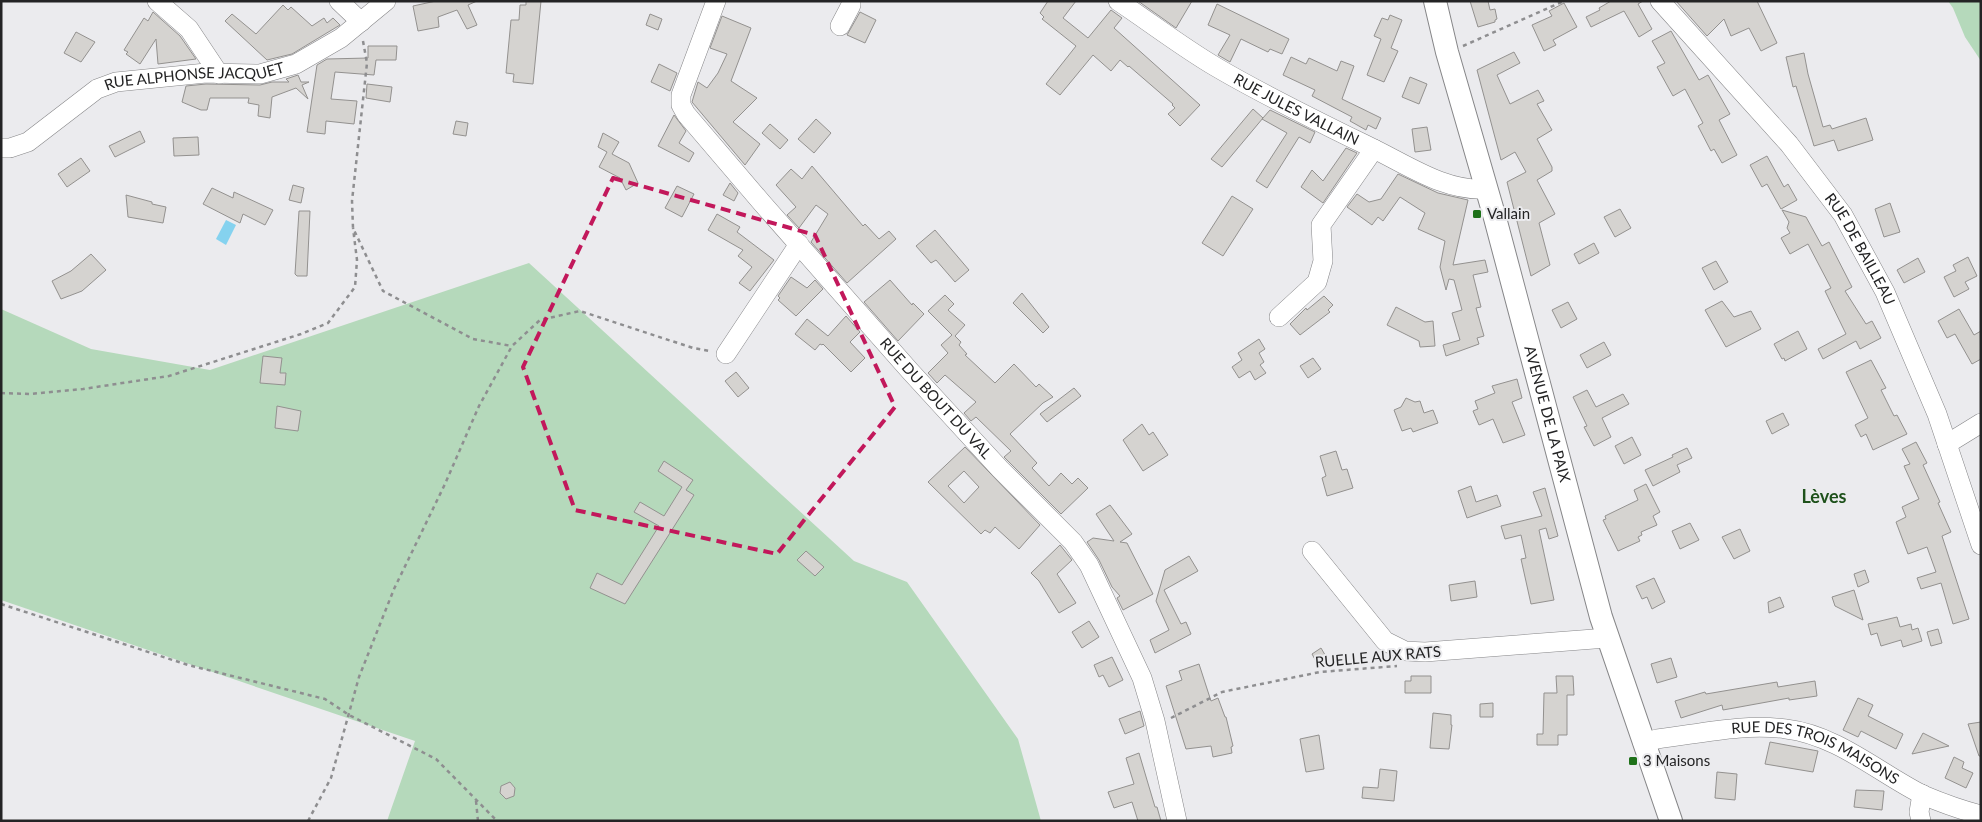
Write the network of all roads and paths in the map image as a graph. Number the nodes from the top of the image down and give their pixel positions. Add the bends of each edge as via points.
1 (157, 1) edge
2 (339, 1) edge
3 (386, 1) edge
4 (716, 1) edge
5 (851, 1) edge
6 (1118, 1) edge
7 (1435, 1) edge
8 (1564, 1) edge
9 (1660, 1) edge
10 (361, 22) junction
11 (840, 26) dead end
12 (1447, 52) junction
13 (219, 74) junction
14 (1, 148) edge
15 (1374, 149) junction
16 (1486, 189) junction
17 (353, 228) junction
18 (800, 244) junction
19 (1279, 317) dead end
20 (512, 346) junction
21 (726, 354) joint
22 (1, 393) edge
23 (1981, 423) edge
24 (1947, 444) junction
25 (1981, 545) edge
26 (1312, 551) dead end
27 (1, 604) edge
28 (1608, 638) junction
29 (1404, 665) dead end
30 (349, 715) junction
31 (1156, 726) junction
32 (1643, 743) junction
33 (1922, 794) junction
34 (475, 799) junction
35 (1981, 815) edge
36 (308, 821) edge
37 (478, 821) edge
38 (497, 821) edge
39 (1177, 821) edge
40 (1671, 821) edge
41 (1921, 821) edge

1 - 13 street via 189,29
2 - 10 street
3 - 10 street, RUE ALPHONSE JACQUET
4 - 18 street, RUE DU BOUT DU VAL via 685,80 681,105
5 - 11 street
6 - 15 street, RUE JULES VALLAIN via 1215,67
7 - 12 main road, AVENUE DE LA PAIX
8 - 12 path
9 - 24 street, RUE DE BAILLEAU via 1789,144 1843,215 1885,292
10 - 13 street, RUE ALPHONSE JACQUET via 341,38 296,64 260,74
10 - 17 path via 367,63 352,201
12 - 16 main road, AVENUE DE LA PAIX
13 - 14 street, RUE ALPHONSE JACQUET via 116,82 97,89 28,142
15 - 16 street, RUE JULES VALLAIN via 1458,188
15 - 19 street via 1321,226 1323,261 1318,282
16 - 28 main road, AVENUE DE LA PAIX
17 - 20 path via 383,291 473,339
17 - 22 path via 357,260 355,287 328,323 170,376 83,389
18 - 21 street
18 - 31 street, RUE DU BOUT DU VAL via 910,371 1073,542 1089,565 1142,678
20 - 21 path via 540,320 580,311 692,348
20 - 30 path via 479,406 394,589 359,677
23 - 24 street
24 - 25 street, RUE DE BAILLEAU
26 - 28 street via 1385,640 1405,651
27 - 30 path via 188,665 325,698
28 - 32 main road, AVENUE DE LA PAIX
29 - 31 path, RUELLE AUX RATS via 1320,672 1222,692
30 - 34 path via 436,758
30 - 36 path via 331,778
31 - 39 street, RUE DU BOUT DU VAL
32 - 33 street, RUE DES TROIS MAISONS via 1657,738 1758,727 1788,729 1815,736 1846,751
32 - 40 main road, AVENUE DE LA PAIX
33 - 35 street, RUE DES TROIS MAISONS
33 - 41 street
34 - 37 path
34 - 38 path

